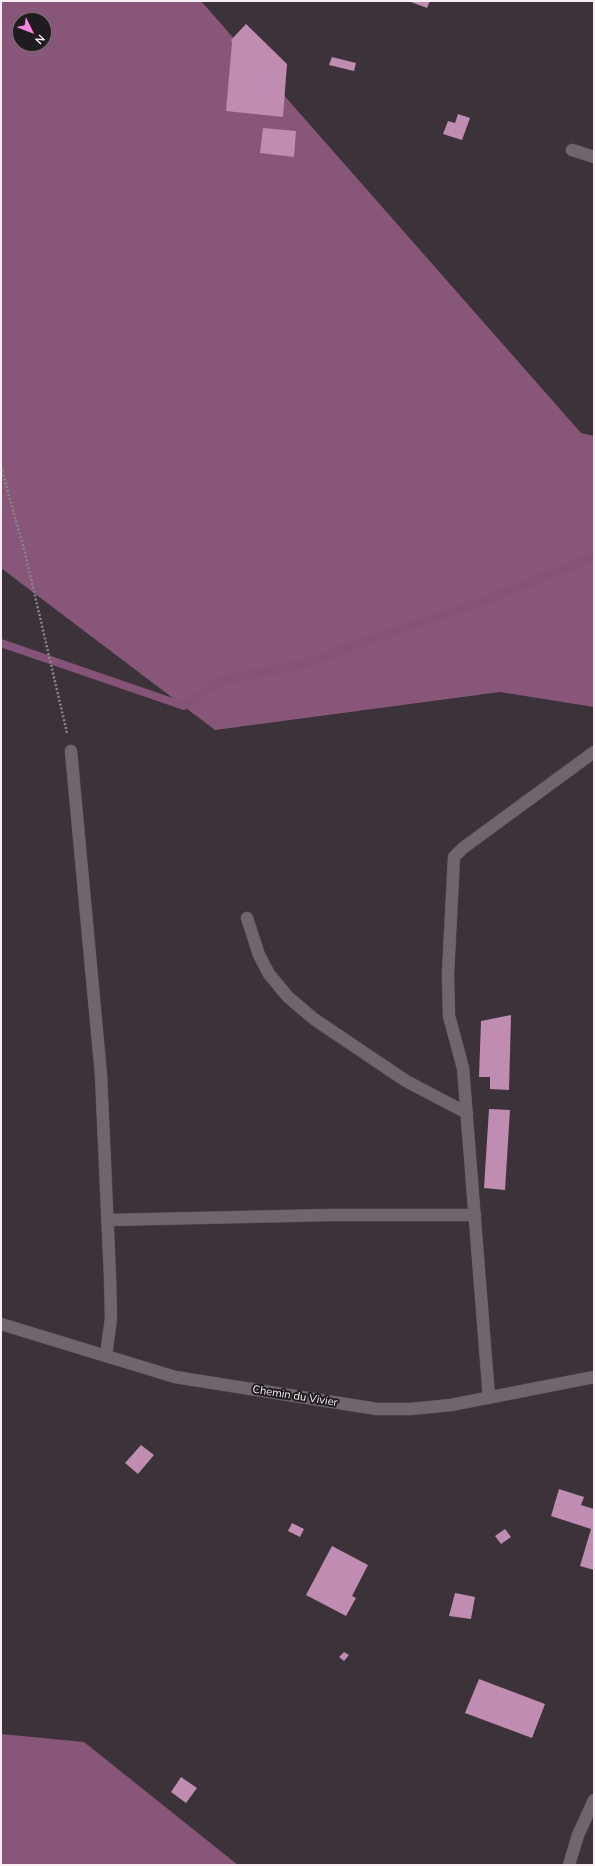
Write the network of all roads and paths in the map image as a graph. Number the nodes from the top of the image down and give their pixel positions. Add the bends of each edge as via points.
1 (572, 150) dead end
2 (594, 157) edge
3 (1, 467) edge
4 (71, 751) joint
5 (594, 752) edge
6 (247, 918) dead end
7 (467, 1113) junction
8 (475, 1215) junction
9 (108, 1220) junction
10 (1, 1324) edge
11 (106, 1356) junction
12 (594, 1377) edge
13 (489, 1398) junction
14 (594, 1800) edge
15 (569, 1865) edge

1 - 2 street
3 - 4 path via 25,553
4 - 9 street via 101,1075
5 - 7 street via 454,857 448,974 449,1016 463,1068
6 - 7 street via 259,955 269,974 288,997 314,1019 406,1081
7 - 8 street
8 - 9 street via 323,1215
8 - 13 street
9 - 11 street via 111,1318
10 - 11 street, Chemin du Vivier
11 - 13 street, Chemin du Vivier via 175,1377 377,1409 411,1409
12 - 13 street, Chemin du Vivier
14 - 15 street via 578,1835

